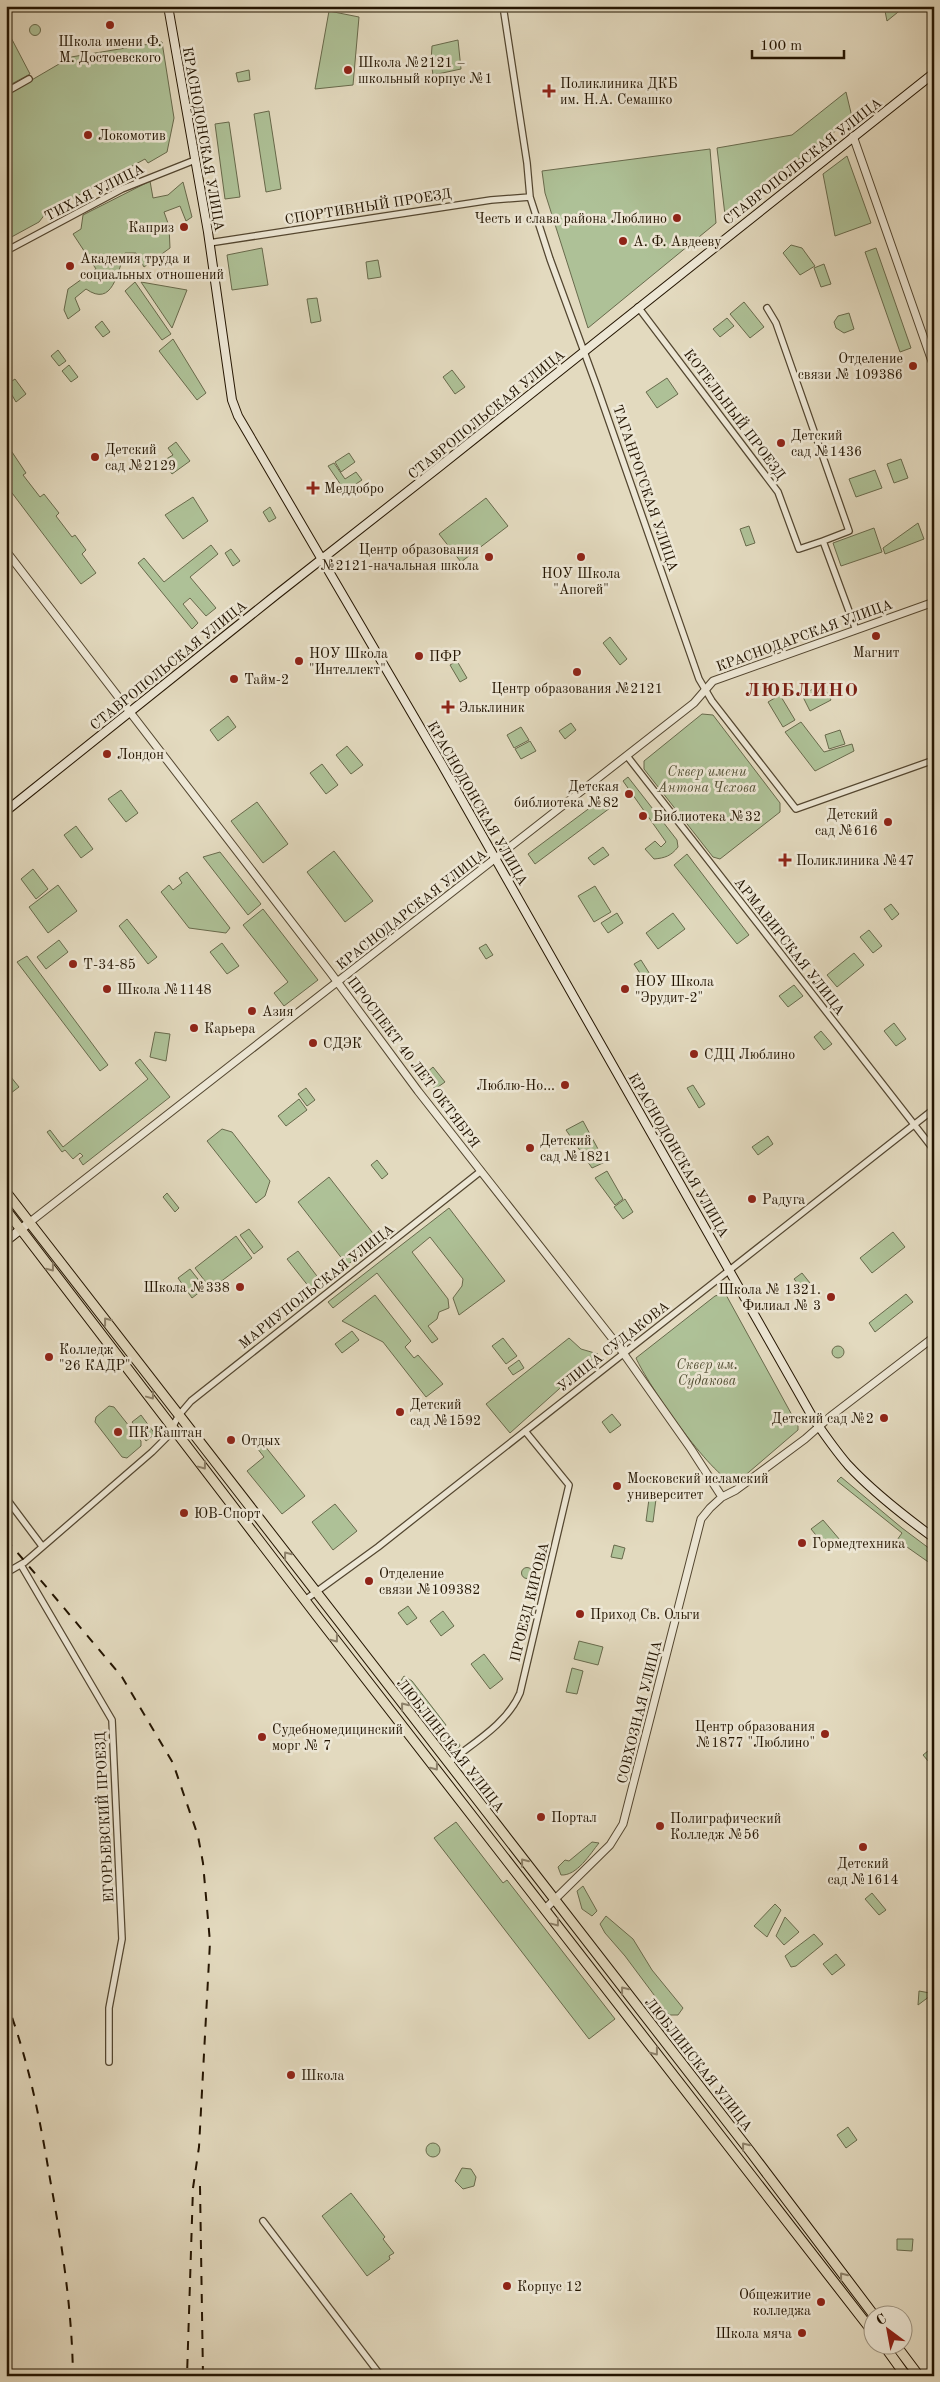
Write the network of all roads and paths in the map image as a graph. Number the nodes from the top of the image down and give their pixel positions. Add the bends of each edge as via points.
1 (168, 6) edge
2 (503, 6) edge
3 (934, 73) edge
4 (28, 79) dead end
5 (6, 92) edge
6 (853, 136) junction
7 (195, 160) junction
8 (530, 197) junction
9 (209, 243) junction
10 (6, 251) edge
11 (638, 306) junction
12 (767, 308) dead end
13 (584, 351) junction
14 (934, 367) edge
15 (823, 541) junction
16 (6, 551) edge
17 (321, 558) junction
18 (934, 602) edge
19 (856, 630) junction
20 (705, 690) junction
21 (129, 712) junction
22 (627, 756) junction
23 (934, 760) edge
24 (6, 811) edge
25 (495, 859) junction
26 (337, 982) junction
27 (934, 1109) edge
28 (914, 1124) junction
29 (934, 1150) edge
30 (481, 1172) junction
31 (6, 1192) edge
32 (6, 1210) edge
33 (30, 1222) junction
34 (22, 1229) junction
35 (6, 1241) edge
36 (731, 1270) junction
37 (934, 1337) edge
38 (623, 1354) junction
39 (179, 1415) junction
40 (819, 1426) junction
41 (174, 1427) junction
42 (525, 1431) junction
43 (722, 1497) junction
44 (6, 1498) edge
45 (934, 1538) edge
46 (42, 1546) junction
47 (21, 1565) junction
48 (6, 1573) edge
49 (317, 1593) junction
50 (306, 1600) junction
51 (448, 1764) junction
52 (554, 1901) junction
53 (545, 1909) junction
54 (109, 2062) dead end
55 (263, 2221) dead end
56 (865, 2304) edge
57 (862, 2318) edge
58 (890, 2354) edge
59 (902, 2354) edge
60 (381, 2376) edge
61 (906, 2376) edge
62 (918, 2376) edge

1 - 7 main road, КРАСНОДОНСКАЯ УЛИЦА
2 - 8 street, ТАГАНРОГСКАЯ УЛИЦА
3 - 6 main road, СТАВРОПОЛЬСКАЯ УЛИЦА
4 - 5 street
6 - 11 main road, СТАВРОПОЛЬСКАЯ УЛИЦА
6 - 14 street
7 - 9 main road, КРАСНОДОНСКАЯ УЛИЦА
7 - 10 street, ТИХАЯ УЛИЦА via 122,189
8 - 9 street, СПОРТИВНЫЙ ПРОЕЗД
8 - 13 street, ТАГАНРОГСКАЯ УЛИЦА
9 - 17 main road, КРАСНОДОНСКАЯ УЛИЦА via 234,408
11 - 13 main road, СТАВРОПОЛЬСКАЯ УЛИЦА
11 - 15 street, КОТЕЛЬНЫЙ ПРОЕЗД via 778,492 799,549
12 - 15 street via 776,323 849,531
13 - 17 main road, СТАВРОПОЛЬСКАЯ УЛИЦА
13 - 20 street, ТАГАНРОГСКАЯ УЛИЦА
15 - 19 street
16 - 21 street, ПРОСПЕКТ 40 ЛЕТ ОКТЯБРЯ
17 - 21 main road, СТАВРОПОЛЬСКАЯ УЛИЦА
17 - 25 main road, КРАСНОДОНСКАЯ УЛИЦА
18 - 19 street, КРАСНОДАРСКАЯ УЛИЦА
19 - 20 street, КРАСНОДАРСКАЯ УЛИЦА via 725,675
20 - 22 street, КРАСНОДАРСКАЯ УЛИЦА via 694,704
20 - 23 street, ТАГАНРОГСКАЯ УЛИЦА via 796,809
21 - 24 main road, СТАВРОПОЛЬСКАЯ УЛИЦА
21 - 26 street, ПРОСПЕКТ 40 ЛЕТ ОКТЯБРЯ
22 - 25 street, КРАСНОДАРСКАЯ УЛИЦА
22 - 28 street, АРМАВИРСКАЯ УЛИЦА
25 - 26 street, КРАСНОДАРСКАЯ УЛИЦА
25 - 36 main road, КРАСНОДОНСКАЯ УЛИЦА
26 - 30 street, ПРОСПЕКТ 40 ЛЕТ ОКТЯБРЯ
26 - 33 street, КРАСНОДАРСКАЯ УЛИЦА
27 - 28 street, УЛИЦА СУДАКОВА
28 - 29 street, АРМАВИРСКАЯ УЛИЦА
28 - 36 street, УЛИЦА СУДАКОВА
30 - 38 street, ПРОСПЕКТ 40 ЛЕТ ОКТЯБРЯ
30 - 39 street, МАРИУПОЛЬСКАЯ УЛИЦА via 191,1401
31 - 33 main road, ЛЮБЛИНСКАЯ УЛИЦА
32 - 34 main road, ЛЮБЛИНСКАЯ УЛИЦА
33 - 34 main road, КРАСНОДАРСКАЯ УЛИЦА
39 -> 33 main road, ЛЮБЛИНСКАЯ УЛИЦА
34 - 35 main road, КРАСНОДАРСКАЯ УЛИЦА
34 -> 41 main road, ЛЮБЛИНСКАЯ УЛИЦА
36 - 38 street, УЛИЦА СУДАКОВА
36 - 40 main road, КРАСНОДОНСКАЯ УЛИЦА
37 - 40 street, СОВХОЗНАЯ УЛИЦА
38 - 42 street, УЛИЦА СУДАКОВА
38 - 43 street, ПРОСПЕКТ 40 ЛЕТ ОКТЯБРЯ
39 - 41 street, МАРИУПОЛЬСКАЯ УЛИЦА
49 -> 39 main road, ЛЮБЛИНСКАЯ УЛИЦА
40 - 43 street, СОВХОЗНАЯ УЛИЦА via 736,1490
40 - 45 main road, КРАСНОДОНСКАЯ УЛИЦА via 858,1474 905,1517
41 - 46 street via 152,1452
41 -> 50 main road, ЛЮБЛИНСКАЯ УЛИЦА
42 - 49 street, УЛИЦА СУДАКОВА
42 - 51 street, ПРОЕЗД КИРОВА via 569,1485 561,1520 515,1705
43 - 52 street, СОВХОЗНАЯ УЛИЦА via 701,1519 623,1824 610,1845
44 - 46 street
46 - 47 street
47 - 48 street
47 - 54 street, ЕГОРЬЕВСКИЙ ПРОЕЗД via 112,1720 122,1939 109,2008
49 - 50 street, УЛИЦА СУДАКОВА
51 -> 49 main road, ЛЮБЛИНСКАЯ УЛИЦА
50 -> 53 main road, ЛЮБЛИНСКАЯ УЛИЦА
52 -> 51 main road, ЛЮБЛИНСКАЯ УЛИЦА
52 - 53 street, СОВХОЗНАЯ УЛИЦА
56 -> 52 main road, ЛЮБЛИНСКАЯ УЛИЦА
53 -> 57 main road, ЛЮБЛИНСКАЯ УЛИЦА
55 - 60 street
58 - 61 main road
59 - 62 main road

